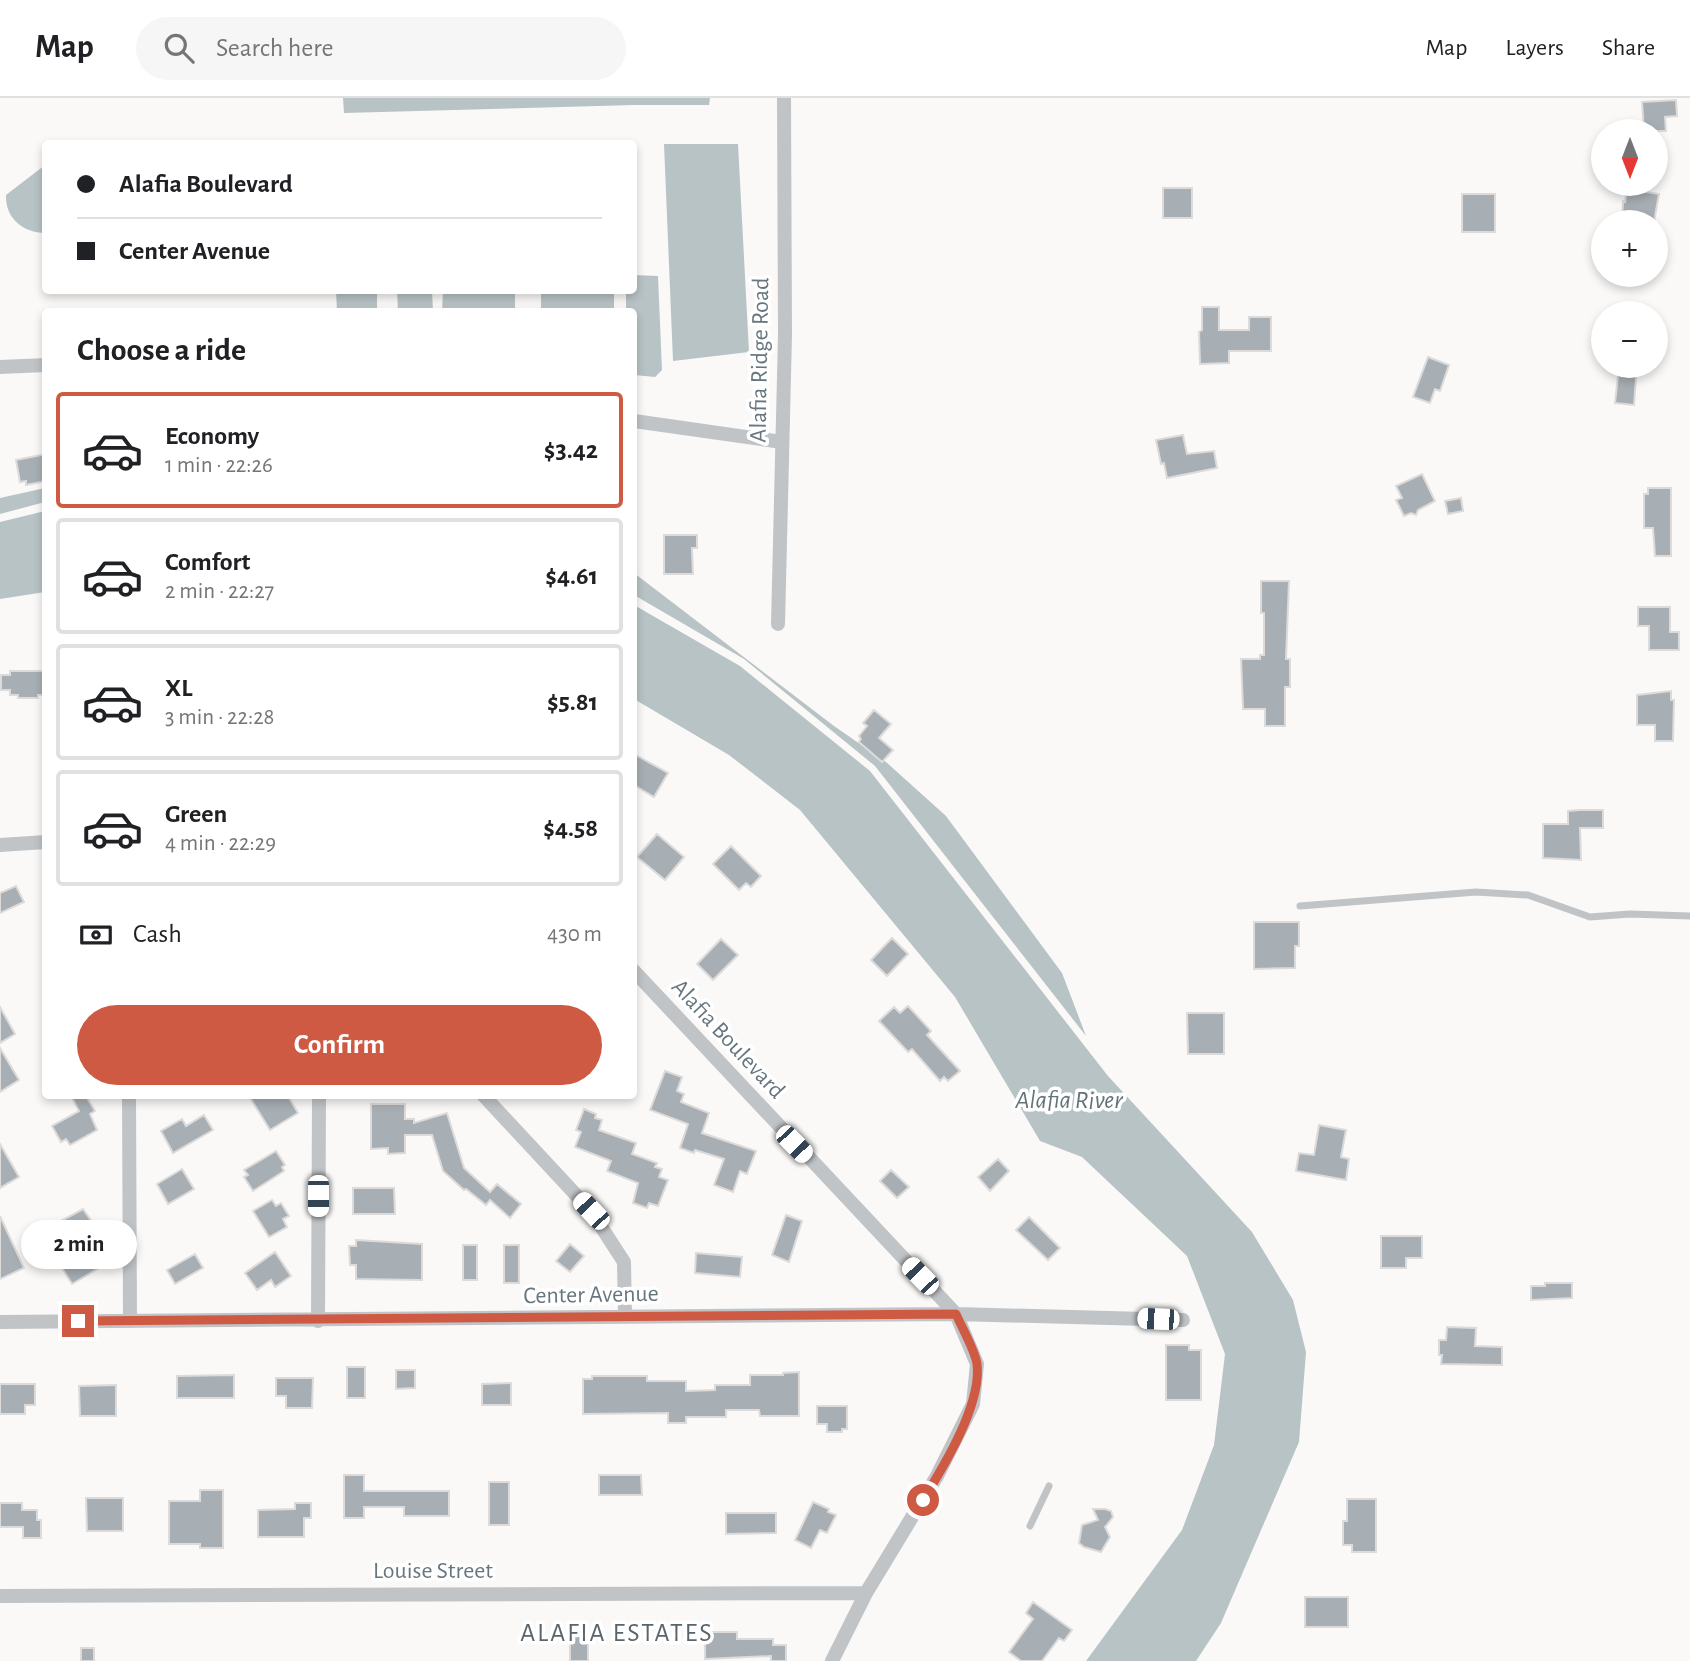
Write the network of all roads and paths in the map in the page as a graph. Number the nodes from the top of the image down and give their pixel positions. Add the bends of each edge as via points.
1 (784, 98) edge
2 (42, 365) edge
3 (0, 367) edge
4 (637, 421) edge
5 (782, 442) junction
6 (778, 624) dead end
7 (42, 842) edge
8 (0, 845) edge
9 (1300, 906) dead end
10 (1690, 916) edge
11 (637, 974) edge
12 (129, 1099) edge
13 (319, 1099) edge
14 (487, 1099) edge
15 (956, 1314) junction
16 (625, 1317) junction
17 (1183, 1320) dead end
18 (130, 1321) junction
19 (318, 1321) junction
20 (0, 1322) edge
21 (1049, 1486) dead end
22 (1030, 1526) dead end
23 (866, 1593) junction
24 (0, 1596) edge
25 (832, 1661) edge

1 - 5 street, Alafia Ridge Road
2 - 3 street
4 - 5 street
5 - 6 street, Alafia Ridge Road
7 - 8 street
9 - 10 lane via 1476,892 1528,895 1590,917
11 - 15 street, Alafia Boulevard
12 - 18 street
13 - 19 street
14 - 16 street via 591,1211 624,1262
15 - 16 street, Center Avenue
15 - 17 street, Center Avenue
15 - 23 street, Alafia Boulevard via 977,1364 973,1404 937,1476
16 - 19 street, Center Avenue
18 - 19 street, Center Avenue
18 - 20 street, Center Avenue
21 - 22 lane
23 - 24 street, Louise Street
23 - 25 street, Alafia Boulevard

